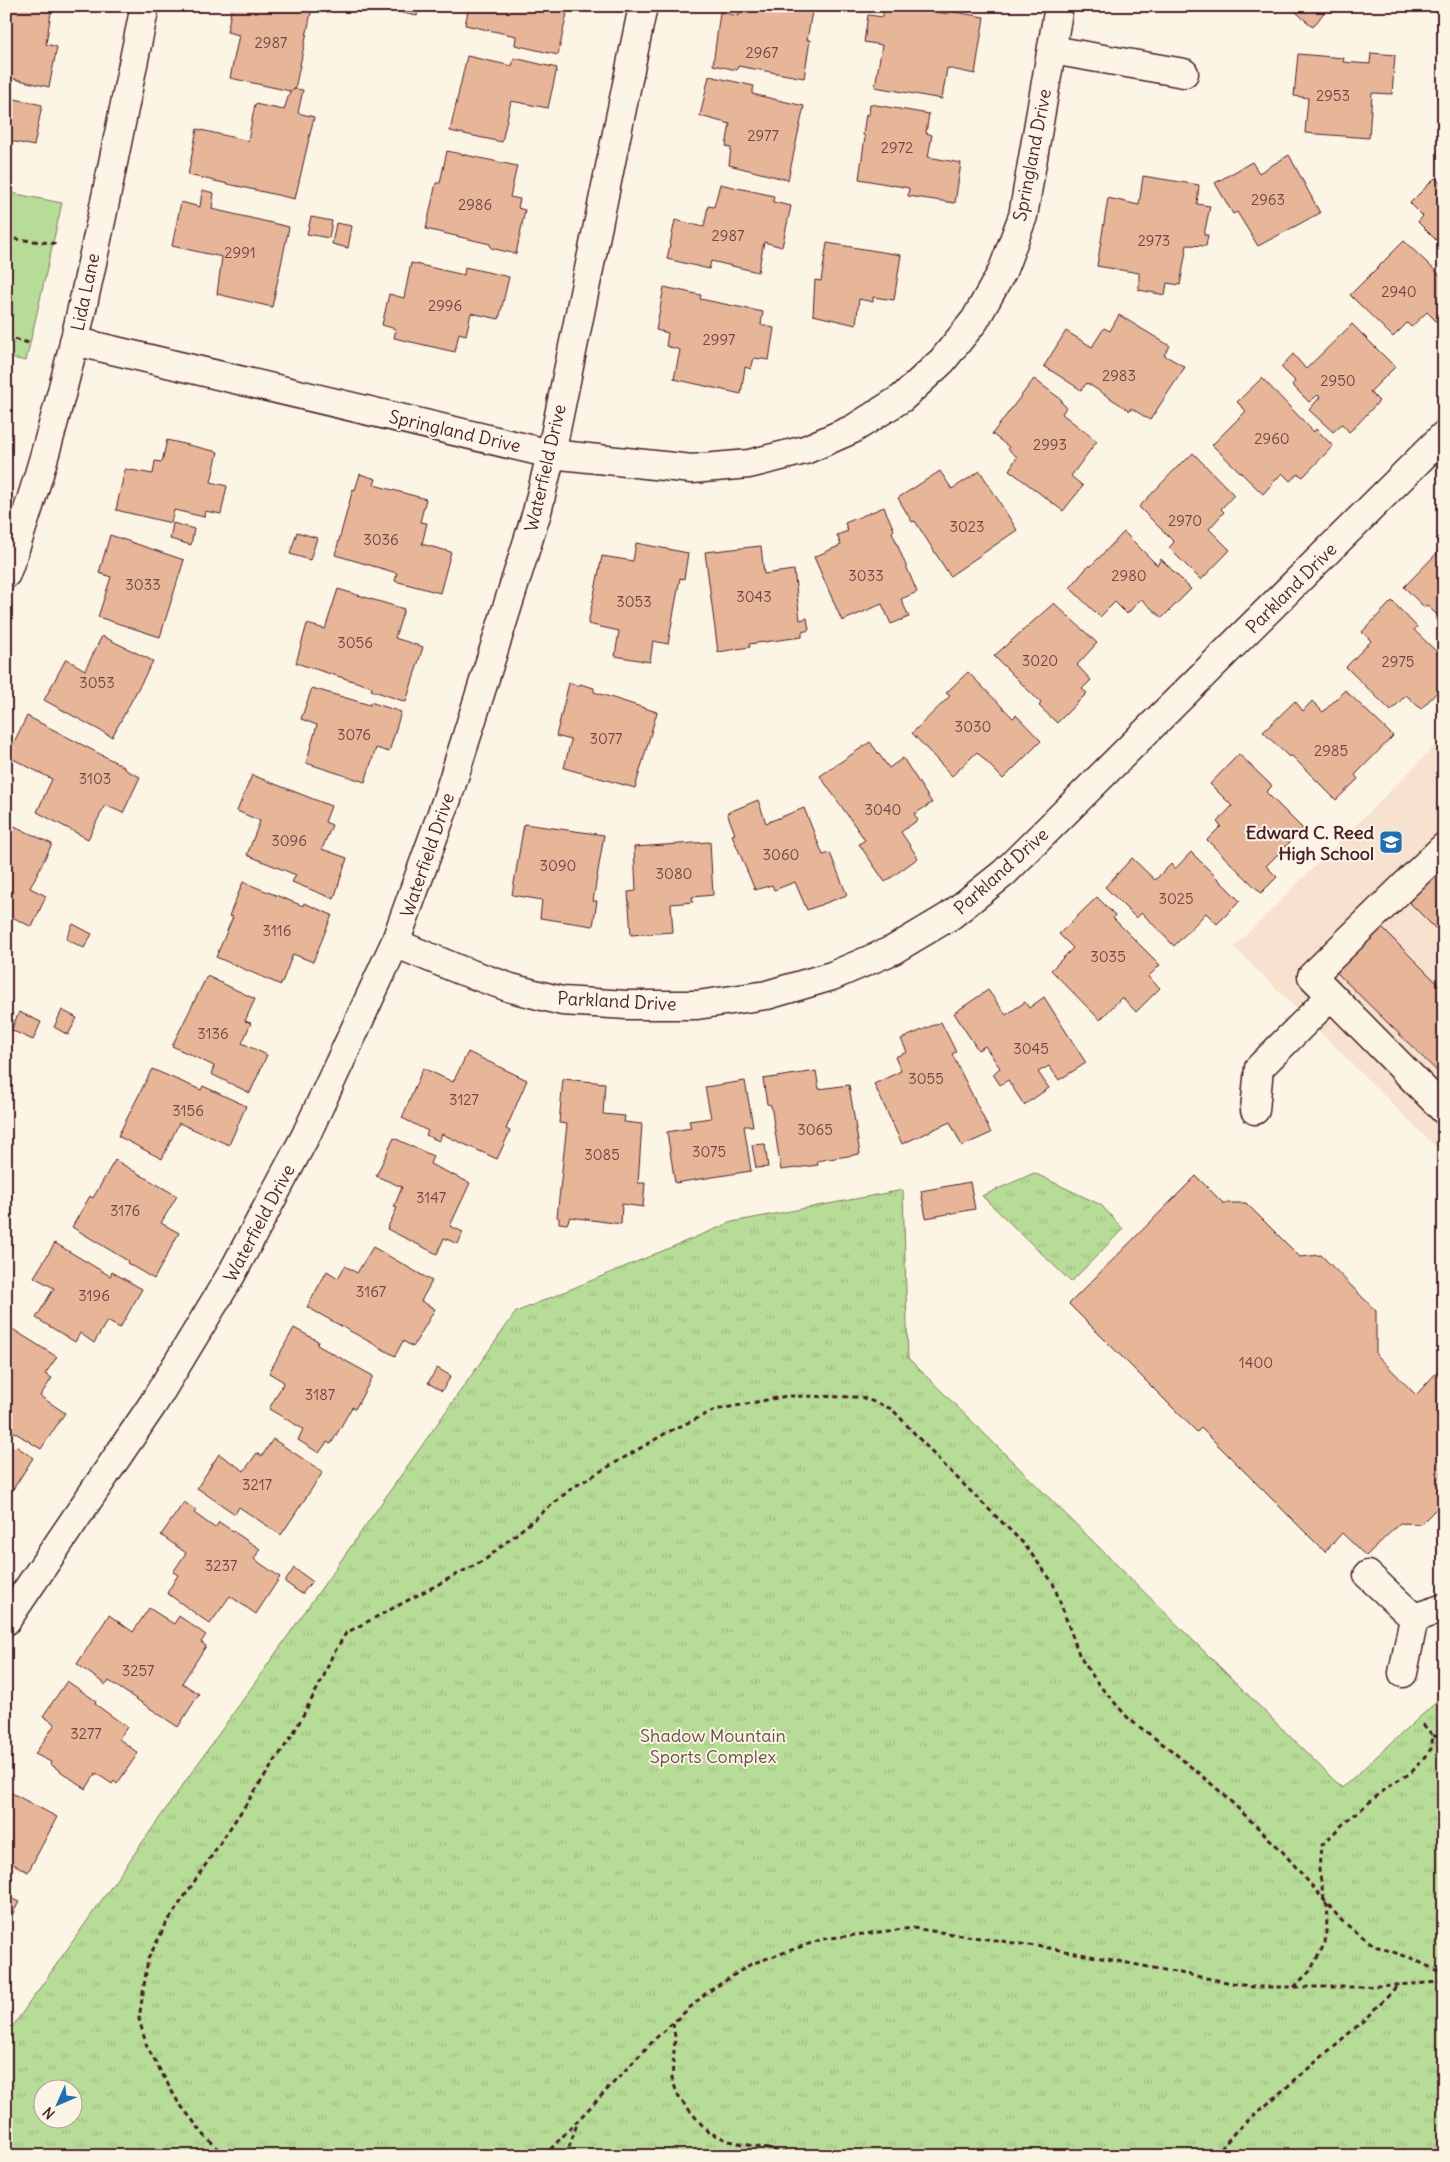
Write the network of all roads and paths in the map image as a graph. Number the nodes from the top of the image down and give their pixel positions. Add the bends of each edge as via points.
1 (145, 6) edge
2 (642, 6) edge
3 (1059, 6) edge
4 (1052, 50) junction
5 (1184, 73) dead end
6 (6, 238) edge
7 (59, 244) dead end
8 (6, 336) edge
9 (74, 341) junction
10 (29, 343) dead end
11 (1444, 435) edge
12 (551, 454) junction
13 (6, 574) edge
14 (1444, 847) edge
15 (396, 943) junction
16 (1331, 996) junction
17 (1255, 1110) dead end
18 (1444, 1110) edge
19 (1368, 1575) dead end
20 (1444, 1608) edge
21 (1414, 1618) junction
22 (6, 1621) edge
23 (1403, 1673) dead end
24 (1422, 1723) dead end
25 (1444, 1734) edge
26 (1433, 1736) junction
27 (1324, 1899) junction
28 (1444, 1974) edge
29 (1444, 1982) edge
30 (1398, 1985) junction
31 (1294, 1988) junction
32 (673, 2023) junction
33 (579, 2118) junction
34 (226, 2156) edge
35 (544, 2156) edge
36 (566, 2156) edge
37 (803, 2156) edge
38 (1216, 2156) edge

1 - 9 street, Lida Lane
2 - 12 street, Waterfield Drive
3 - 4 street, Springland Drive
4 - 5 street
4 - 12 street, Springland Drive via 1023,216 1002,272 975,320 942,361 902,398 853,429 805,450 749,464 692,468
6 - 7 path
8 - 10 path
9 - 12 street, Springland Drive
9 - 13 street, Lida Lane via 28,514
11 - 15 street, Parkland Drive via 1004,873 950,916 893,950 832,976 767,995 697,1005 627,1005 562,1002 460,970
12 - 15 street, Waterfield Drive via 537,512 450,790
14 - 16 street via 1312,976
15 - 22 street, Waterfield Drive via 306,1135 231,1275 153,1404
16 - 17 street via 1259,1068
16 - 18 street
19 - 21 street
20 - 21 street
21 - 23 street
24 - 26 path
25 - 26 path
26 - 27 path via 1431,1749 1411,1773 1393,1783 1321,1846
27 - 28 path via 1343,1922 1375,1946
27 - 31 path via 1328,1909 1325,1943 1310,1971
27 - 34 path via 1282,1851 1222,1793 1130,1720 1099,1686 1080,1657 1053,1583 1024,1544 892,1409 861,1397 830,1395 787,1396 723,1408 668,1432 572,1488 486,1558 346,1633 293,1734 166,1924 148,1959 139,2019 147,2046 178,2102
29 - 30 path
30 - 31 path
30 - 38 path via 1363,2020 1235,2132
31 - 32 path via 1253,1987 1049,1948 912,1928 823,1939 751,1964 705,1994
32 - 33 path
32 - 37 path via 672,2079 679,2098 708,2132 730,2141
33 - 35 path
33 - 36 path

